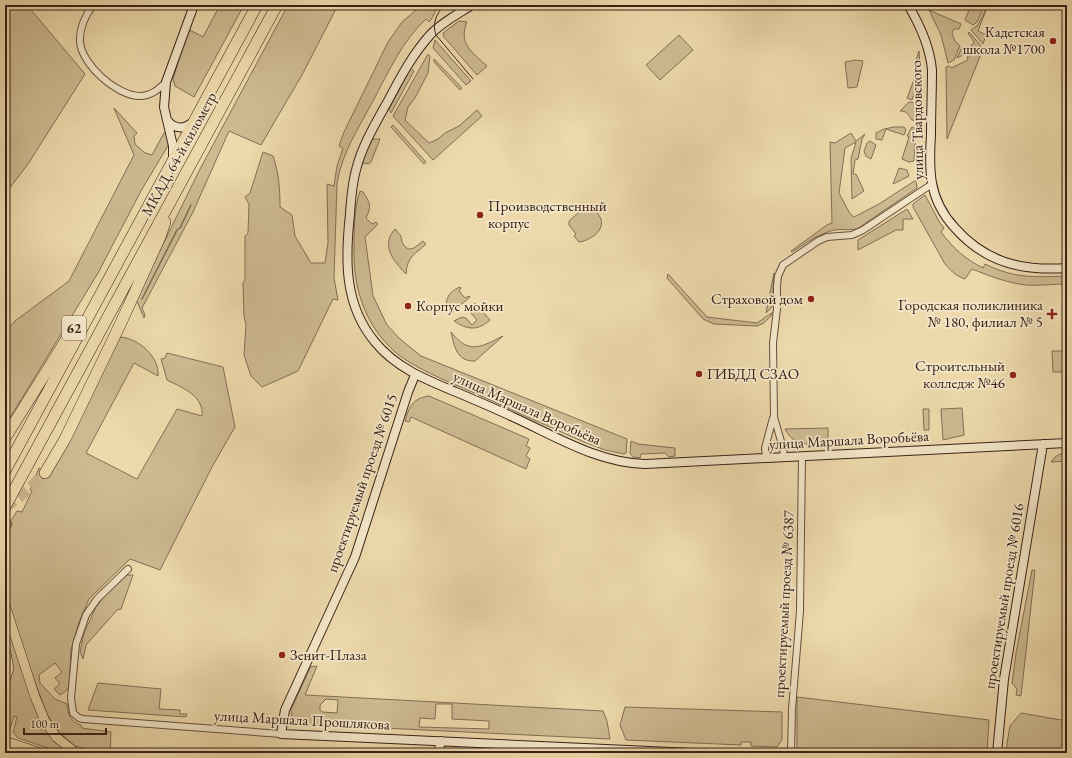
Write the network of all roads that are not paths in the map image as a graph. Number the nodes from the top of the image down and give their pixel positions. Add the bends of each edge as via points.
1 (93, 5) edge
2 (194, 5) edge
3 (257, 5) edge
4 (277, 5) edge
5 (472, 5) edge
6 (908, 5) edge
7 (166, 82) junction
8 (156, 91) junction
9 (164, 96) junction
10 (167, 120) junction
11 (194, 120) junction
12 (172, 162) junction
13 (932, 184) junction
14 (171, 200) junction
15 (1067, 268) edge
16 (103, 288) junction
17 (415, 375) junction
18 (774, 417) junction
19 (5, 438) edge
20 (1067, 443) edge
21 (1043, 444) junction
22 (802, 456) junction
23 (766, 457) junction
24 (784, 457) junction
25 (5, 471) edge
26 (45, 473) tunnel mouth
27 (5, 507) edge
28 (128, 569) dead end
29 (5, 605) edge
30 (5, 653) edge
31 (5, 678) edge
32 (281, 734) junction
33 (5, 741) edge
34 (441, 741) junction
35 (41, 753) edge
36 (76, 753) edge
37 (438, 753) edge
38 (693, 753) edge
39 (791, 753) edge
40 (998, 753) edge

1 - 8 street via 81,30 80,42 88,63 95,72 129,94 140,96
2 - 7 street
3 - 11 highway, МКАД, 64-й километр
4 - 14 highway, МКАД, 64-й километр
5 - 17 street, улица Маршала Воробьёва via 434,30 414,55 377,120 362,152 353,183 347,256 350,292 366,330 375,343 398,364
6 - 13 street, улица Твардовского via 927,43 931,60
7 - 8 street
7 - 9 street
8 - 9 street via 160,91
9 - 10 street
10 - 11 street via 179,128 188,126
10 - 12 street via 173,146
11 - 12 highway, МКАД, 64-й километр
12 - 16 highway, МКАД, 64-й километр
13 - 15 street, улица Твардовского via 949,221 979,250 999,261 1021,267
13 - 18 street via 863,230 852,235 827,237 783,265 777,286 774,326
14 - 26 highway via 160,237 124,318
14 - 27 highway, МКАД, 64-й километр
16 - 19 highway, 62 via 78,321
16 - 25 highway
17 - 23 street, улица Маршала Воробьёва via 583,449 614,460 645,464
17 - 32 street, проектируемый проезд № 6015 via 355,557 285,710
18 - 23 street via 765,448
18 - 24 street via 784,448
20 - 21 street, улица Маршала Воробьёва
21 - 22 street, улица Маршала Воробьёва
21 - 40 street, проектируемый проезд № 6016 via 1004,679
22 - 24 street, улица Маршала Воробьёва
22 - 39 street, проектируемый проезд № 6387 via 800,611
23 - 24 street, улица Маршала Воробьёва
28 - 32 street, улица Маршала Прошлякова via 96,599 86,615 76,644 71,698 72,709 76,715 83,719
29 - 36 main road via 45,721 56,736
30 - 31 highway via 8,668
32 - 34 street, улица Маршала Прошлякова
33 - 35 main road
34 - 37 street
34 - 38 street, улица Маршала Прошлякова

